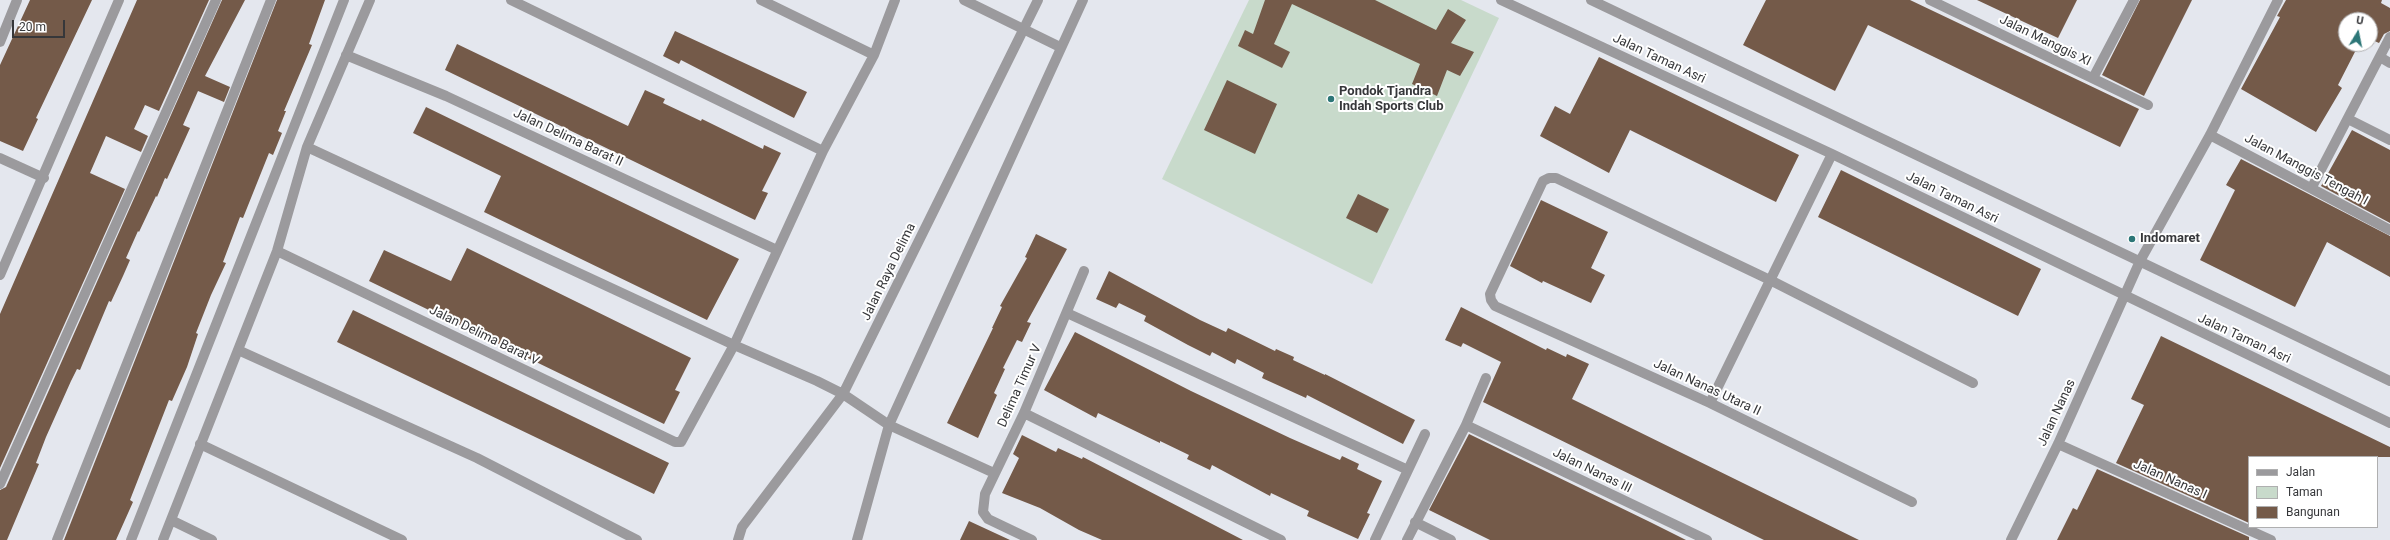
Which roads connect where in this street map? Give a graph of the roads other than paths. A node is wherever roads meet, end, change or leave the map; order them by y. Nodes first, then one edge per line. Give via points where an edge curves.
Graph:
1 (17, 0) edge
2 (119, 0) edge
3 (216, 0) edge
4 (271, 0) edge
5 (344, 0) edge
6 (370, 0) edge
7 (511, 0) edge
8 (761, 0) edge
9 (895, 0) edge
10 (964, 0) edge
11 (1038, 0) edge
12 (1083, 0) edge
13 (1501, 0) edge
14 (1591, 0) edge
15 (1930, 0) edge
16 (2134, 0) edge
17 (2278, 0) edge
18 (1023, 30) junction
19 (2390, 37) edge
20 (0, 42) edge
21 (1060, 47) junction
22 (346, 55) junction
23 (874, 55) junction
24 (2380, 57) junction
25 (2390, 63) edge
26 (2093, 78) junction
27 (2148, 105) dead end
28 (2348, 119) junction
29 (2210, 134) junction
30 (2390, 140) edge
31 (307, 147) junction
32 (823, 151) junction
33 (1832, 154) junction
34 (0, 158) edge
35 (44, 178) junction
36 (2312, 187) junction
37 (2390, 230) edge
38 (778, 250) junction
39 (277, 252) junction
40 (2140, 261) junction
41 (1084, 272) dead end
42 (0, 274) edge
43 (1770, 280) junction
44 (2125, 297) junction
45 (1067, 313) junction
46 (734, 346) junction
47 (238, 350) junction
48 (1486, 378) dead end
49 (2390, 381) edge
50 (1973, 383) dead end
51 (843, 394) junction
52 (1710, 403) junction
53 (1024, 413) junction
54 (2390, 423) edge
55 (889, 425) junction
56 (1466, 425) junction
57 (1425, 434) dead end
58 (200, 444) junction
59 (2058, 444) junction
60 (1408, 470) junction
61 (994, 473) junction
62 (0, 484) edge
63 (1912, 502) dead end
64 (171, 520) junction
65 (1415, 522) junction
66 (57, 540) edge
67 (131, 540) edge
68 (163, 540) edge
69 (212, 540) edge
70 (402, 540) edge
71 (637, 540) edge
72 (738, 540) edge
73 (857, 540) edge
74 (1032, 540) edge
75 (1281, 540) edge
76 (1375, 540) edge
77 (1407, 540) edge
78 (1451, 540) edge
79 (1707, 540) edge
80 (2011, 540) edge
81 (2271, 540) edge

1 - 20 street
2 - 35 street
3 - 62 street
4 - 66 street
5 - 67 street
6 - 22 street
7 - 32 street
8 - 23 street
9 - 23 street
10 - 18 street
11 - 18 street, Jalan Raya Delima
12 - 21 street
13 - 33 street, Jalan Taman Asri
14 - 40 street, Jalan Taman Asri via 1847,124
15 - 26 street, Jalan Manggis XI
16 - 26 street
17 - 29 street, Jalan Nanas
18 - 21 street
18 - 51 street, Jalan Raya Delima
19 - 24 street
21 - 55 street
22 - 31 street
22 - 38 street, Jalan Delima Barat II via 446,96
23 - 32 street
24 - 25 street
24 - 28 street
26 - 27 street, Jalan Manggis XI
28 - 30 street
28 - 36 street
29 - 36 street, Jalan Manggis Tengah I
29 - 40 street, Jalan Nanas
31 - 39 street
31 - 46 street
32 - 38 street
33 - 43 street
33 - 44 street, Jalan Taman Asri
34 - 35 street
35 - 42 street
36 - 37 street, Jalan Manggis Tengah I
38 - 46 street
39 - 46 street, Jalan Delima Barat V via 675,442 681,442
39 - 47 street
40 - 44 street, Jalan Nanas
40 - 49 street, Jalan Taman Asri
41 - 45 street, Delima Timur V
43 - 50 street
43 - 52 street
43 - 52 street, Jalan Nanas Utara II via 1556,178 1549,178 1543,182 1490,294 1495,306
44 - 54 street, Jalan Taman Asri
44 - 59 street, Jalan Nanas
45 - 53 street, Delima Timur V
45 - 60 street
46 - 51 street
47 - 58 street
47 - 71 street via 477,458
48 - 56 street
51 - 55 street
51 - 72 street, Jalan Raya Delima via 742,528
52 - 63 street, Jalan Nanas Utara II
53 - 61 street, Delima Timur V
53 - 75 street
55 - 61 street
55 - 73 street
56 - 65 street
56 - 79 street, Jalan Nanas III
57 - 60 street
58 - 64 street
58 - 70 street
59 - 80 street, Jalan Nanas
59 - 81 street, Jalan Nanas I
60 - 76 street
61 - 74 street, Delima Timur V via 985,494 983,512 988,519
64 - 68 street
64 - 69 street
65 - 77 street
65 - 78 street

